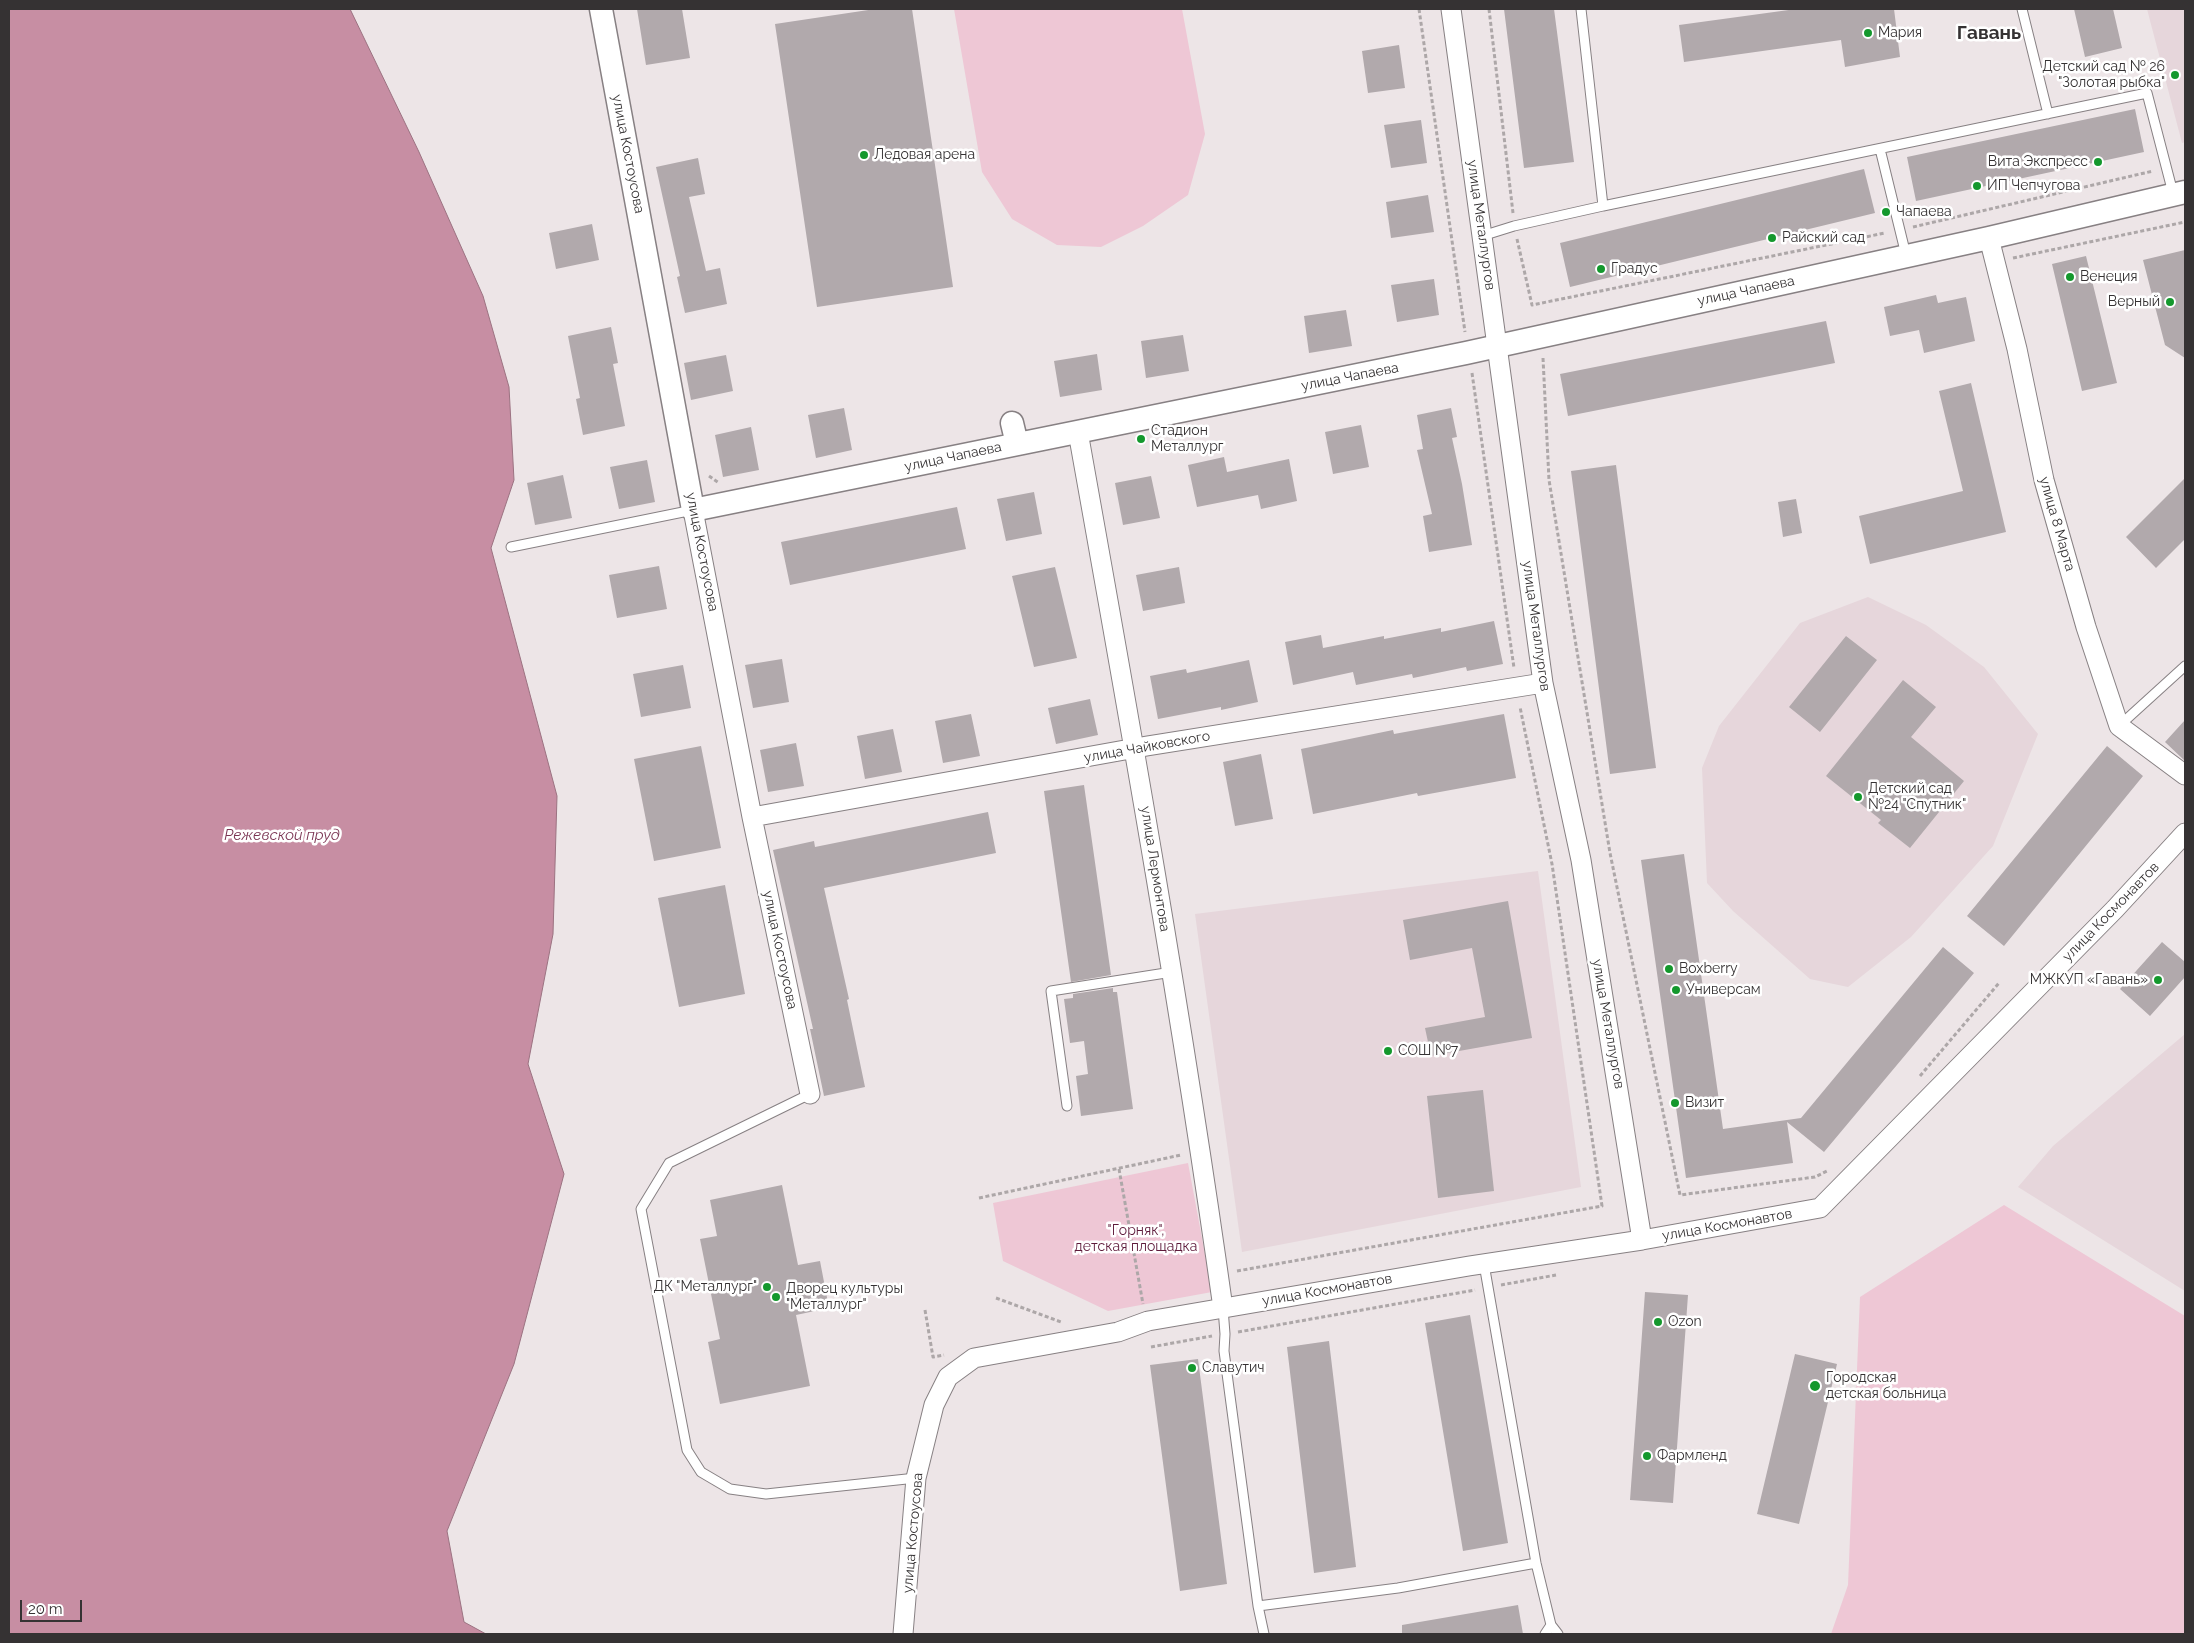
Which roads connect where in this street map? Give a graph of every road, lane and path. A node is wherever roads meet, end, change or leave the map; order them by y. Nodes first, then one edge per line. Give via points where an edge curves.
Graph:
1 (600, 9) edge
2 (1419, 9) edge
3 (1451, 9) edge
4 (1489, 9) edge
5 (1581, 9) edge
6 (2022, 9) edge
7 (2048, 114) junction
8 (1880, 149) junction
9 (2167, 168) junction
10 (2180, 194) edge
11 (1603, 206) junction
12 (1514, 226) junction
13 (1900, 230) junction
14 (1482, 236) junction
15 (1989, 238) junction
16 (1907, 256) junction
17 (1466, 338) dead end
18 (1498, 345) junction
19 (1543, 356) dead end
20 (1472, 372) dead end
21 (1078, 432) junction
22 (694, 510) junction
23 (511, 547) dead end
24 (2185, 666) edge
25 (1543, 683) junction
26 (1516, 688) junction
27 (2119, 726) junction
28 (1135, 748) junction
29 (2185, 775) edge
30 (752, 817) junction
31 (2185, 833) edge
32 (1172, 972) junction
33 (1998, 983) dead end
34 (1917, 1079) dead end
35 (810, 1094) joint
36 (1066, 1106) dead end
37 (1184, 1155) dead end
38 (1119, 1169) junction
39 (1831, 1169) dead end
40 (980, 1198) dead end
41 (1642, 1240) junction
42 (1484, 1264) junction
43 (1232, 1272) dead end
44 (1558, 1275) dead end
45 (1486, 1288) junction
46 (996, 1298) dead end
47 (1143, 1304) dead end
48 (1223, 1308) junction
49 (1068, 1324) dead end
50 (1118, 1332) joint
51 (1225, 1334) junction
52 (1151, 1347) dead end
53 (916, 1478) junction
54 (1536, 1563) junction
55 (1258, 1606) junction
56 (1551, 1625) junction
57 (904, 1634) edge
58 (1264, 1634) edge
59 (1545, 1634) edge
60 (1558, 1634) edge

1 - 22 street, улица Костоусова
2 - 17 path
3 - 14 street, улица Металлургов
4 - 12 path
5 - 11 lane
6 - 7 lane
7 - 8 lane
7 - 9 lane via 2147,93
8 - 11 lane
8 - 13 lane
9 - 10 lane
9 - 13 path
10 - 15 street, улица Чапаева
11 - 12 lane
12 - 13 path via 1532,305
12 - 14 lane
13 - 16 lane
14 - 18 street, улица Металлургов
15 - 16 street, улица Чапаева
15 - 27 street, улица 8 Марта via 2044,480 2086,627
16 - 18 street, улица Чапаева
18 - 21 street, улица Чапаева
18 - 25 street, улица Металлургов
19 - 39 path via 1548,480 1610,853 1680,1195 1815,1177
20 - 26 path
21 - 22 street, улица Чапаева via 1014,434
21 - 28 street, улица Лермонтова
22 - 23 lane, улица Чапаева
22 - 30 street, улица Костоусова
24 - 27 lane
25 - 26 street, улица Чайковского
25 - 41 street, улица Металлургов via 1581,860
26 - 28 street, улица Чайковского
26 - 43 path via 1552,864 1602,1206
27 - 29 street
28 - 30 street, улица Чайковского
28 - 32 street, улица Лермонтова
30 - 35 street, улица Костоусова
31 - 41 street, улица Космонавтов via 2115,909 1820,1208
32 - 36 lane via 1052,992
32 - 48 street, улица Лермонтова
33 - 34 path
35 - 53 lane via 668,1163 641,1209 687,1450 701,1472 730,1489 766,1494
37 - 38 path
38 - 40 path
38 - 47 path
41 - 42 street, улица Космонавтов
42 - 45 lane
42 - 48 street, улица Космонавтов
44 - 45 path
45 - 51 path
45 - 54 lane
46 - 49 path
48 - 50 street, улица Космонавтов via 1148,1321
48 - 51 lane
50 - 53 street, улица Костоусова via 974,1358 948,1377 934,1405
51 - 52 path
51 - 55 lane via 1224,1351
53 - 57 street, улица Костоусова
54 - 55 lane via 1398,1588
54 - 56 lane
55 - 58 lane
56 - 59 lane
56 - 60 lane

